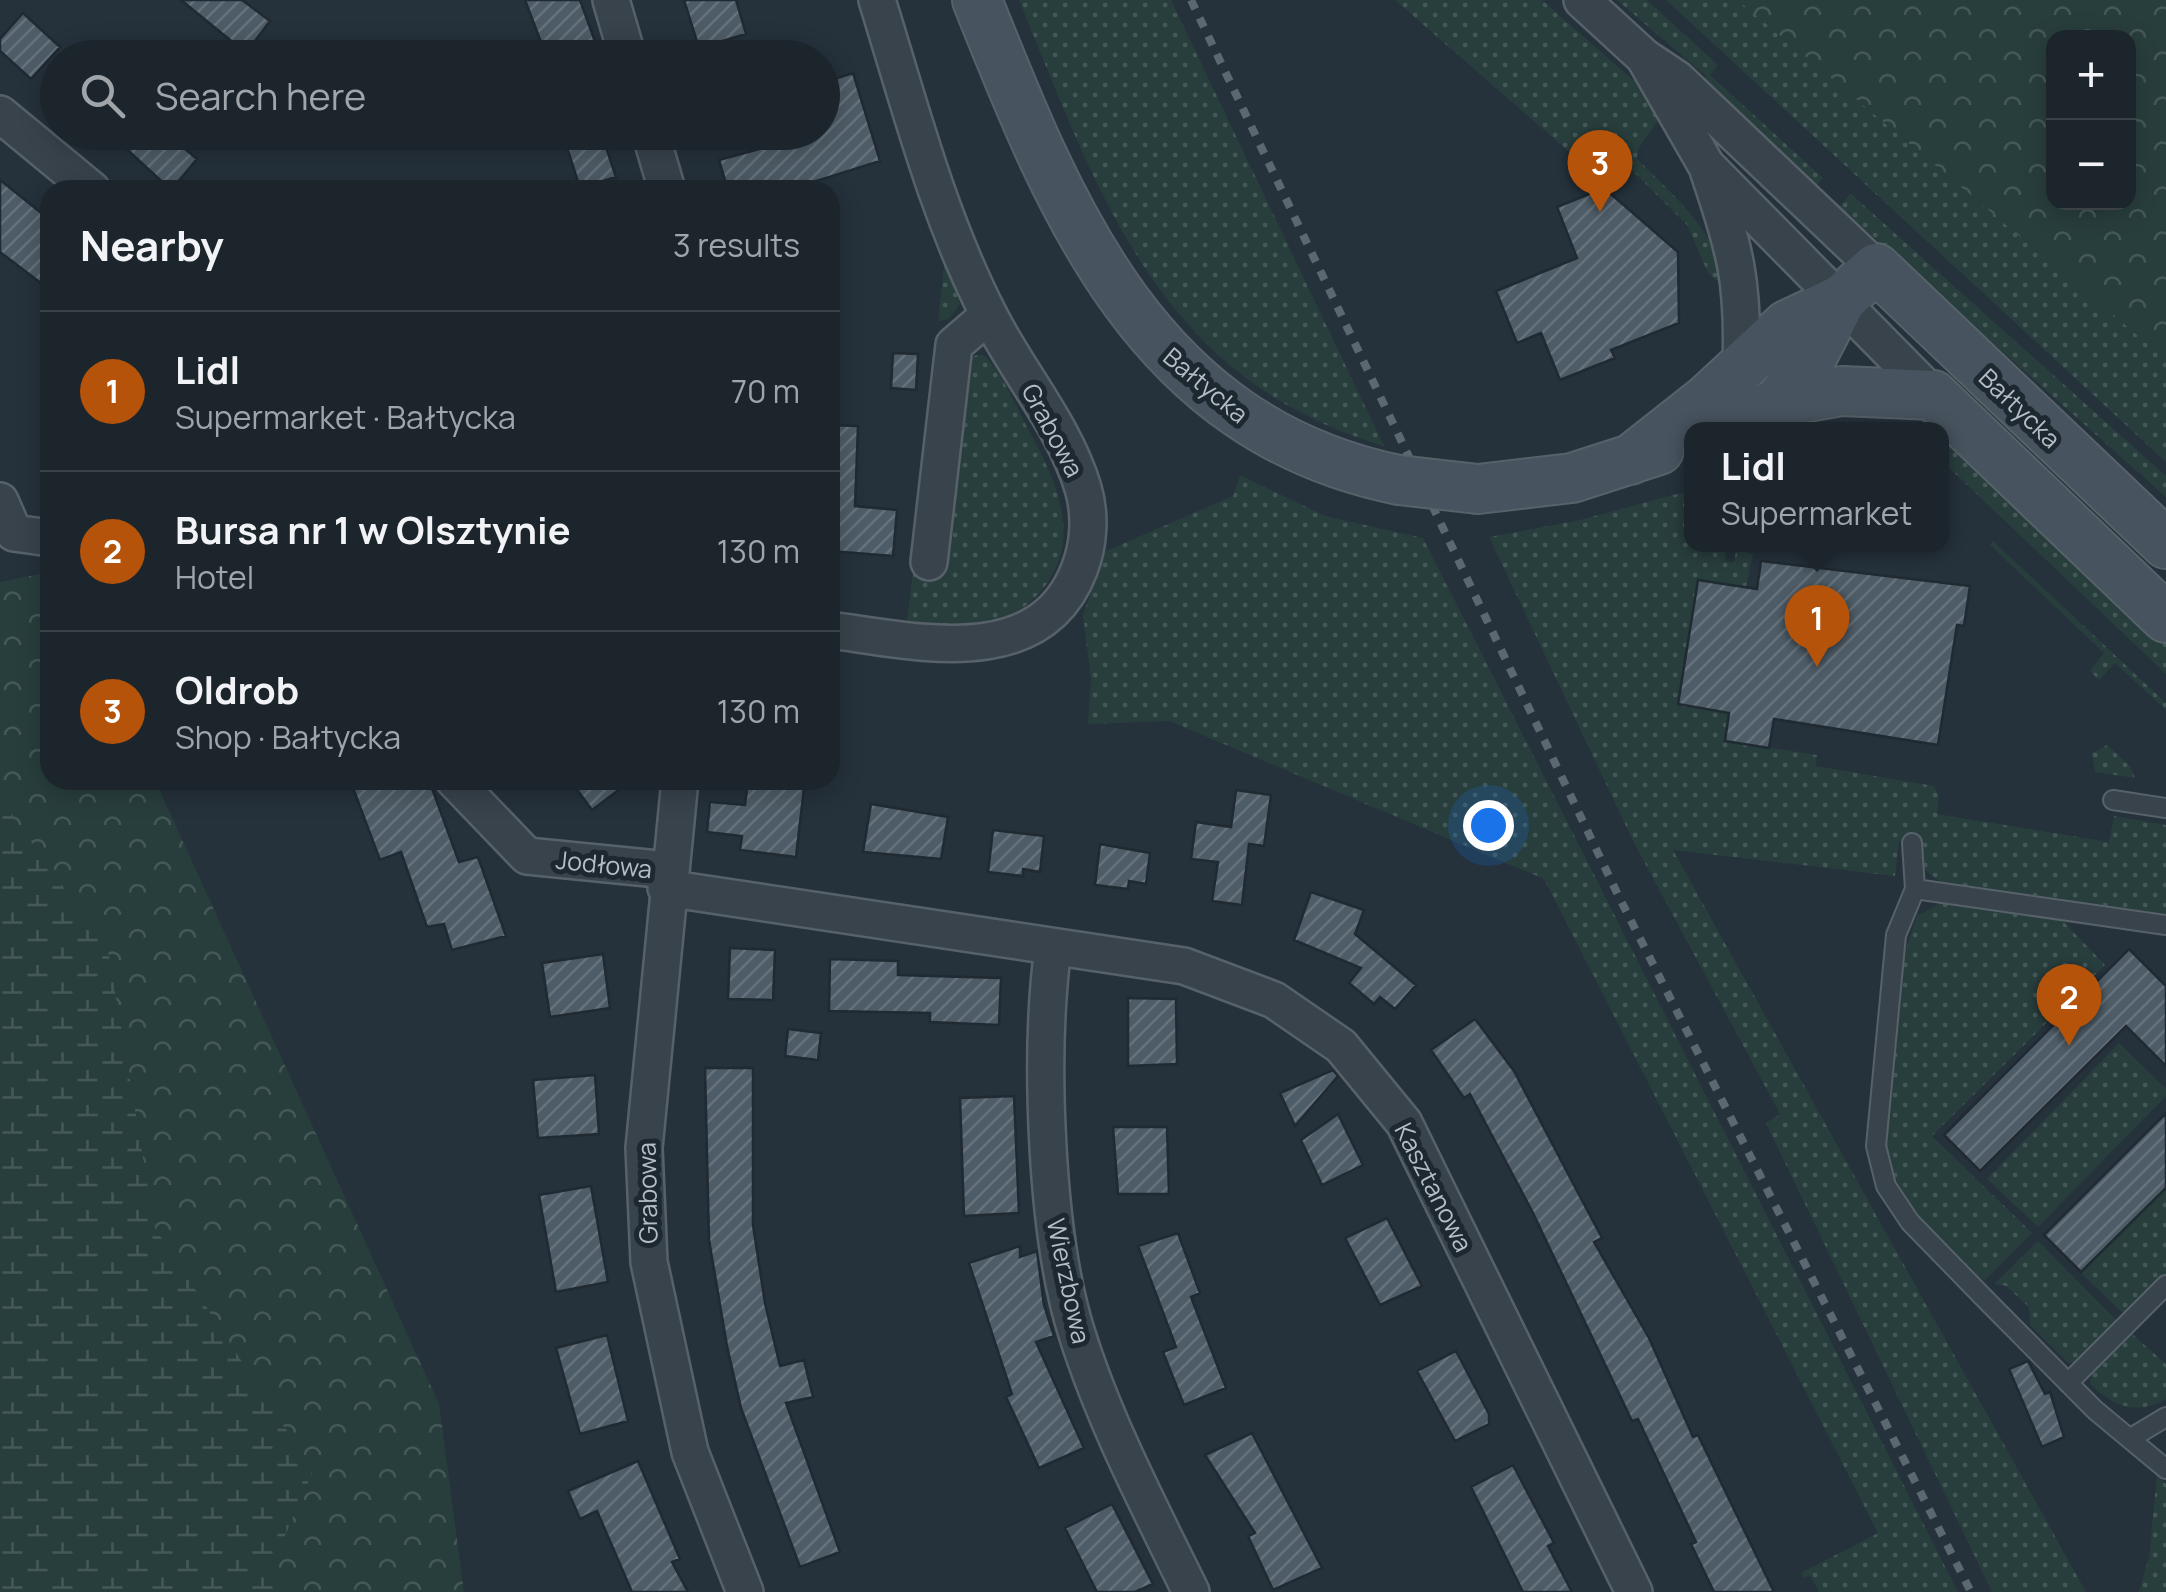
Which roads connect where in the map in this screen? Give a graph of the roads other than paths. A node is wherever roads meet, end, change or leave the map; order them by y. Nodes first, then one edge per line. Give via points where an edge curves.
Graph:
1 (611, 0) edge
2 (877, 0) edge
3 (978, 0) edge
4 (1582, 0) edge
5 (623, 40) edge
6 (1644, 57) junction
7 (0, 114) edge
8 (40, 147) edge
9 (44, 150) edge
10 (655, 150) edge
11 (1706, 164) junction
12 (80, 180) edge
13 (664, 180) edge
14 (1859, 284) junction
15 (989, 315) junction
16 (1741, 365) junction
17 (1933, 395) junction
18 (1780, 402) junction
19 (1737, 422) edge
20 (1684, 443) edge
21 (1630, 460) junction
22 (0, 501) edge
23 (7, 536) edge
24 (40, 538) edge
25 (2166, 544) edge
26 (929, 562) dead end
27 (2166, 618) edge
28 (840, 631) edge
29 (464, 790) edge
30 (679, 790) edge
31 (2113, 800) dead end
32 (2166, 808) edge
33 (1912, 843) dead end
34 (667, 879) junction
35 (1915, 889) junction
36 (2166, 925) edge
37 (1053, 948) junction
38 (2166, 1285) edge
39 (2068, 1383) junction
40 (2166, 1417) edge
41 (2131, 1438) junction
42 (2166, 1470) edge
43 (745, 1592) edge
44 (1190, 1592) edge
45 (1634, 1592) edge

1 - 5 street
2 - 15 street, Grabowa via 944,213
3 - 21 main road, Bałtycka, bridge via 1057,187 1102,269 1155,342 1210,395 1265,432 1342,466 1399,480 1478,488 1553,482
4 - 6 street, Bałtycka
6 - 11 street, Bałtycka
6 - 14 street, Bałtycka via 1677,80
7 - 8 street
9 - 12 street
10 - 13 street
11 - 14 street, Bałtycka
11 - 16 street, Bałtycka via 1737,256 1744,302
14 - 16 main road, Bałtycka via 1788,325
14 - 17 street, Bałtycka
14 - 18 main road
14 - 25 main road, Bałtycka
15 - 26 street via 954,345
15 - 28 street, Grabowa via 1066,447 1084,491 1089,530 1073,586 1017,636 952,645
16 - 21 main road, Bałtycka
17 - 18 main road via 1842,392
17 - 27 main road, Bałtycka
18 - 19 main road
20 - 21 main road, Bałtycka
22 - 23 street
23 - 24 street
29 - 34 street, Jodłowa via 527,856
30 - 34 street, Grabowa
31 - 32 lane
33 - 35 lane
34 - 37 street, Kasztanowa
34 - 43 street, Grabowa via 644,1148 649,1262 690,1452
35 - 36 lane
35 - 39 lane via 1896,935 1876,1146 1886,1186 1910,1222
37 - 44 street, Wierzbowa via 1048,1087 1055,1235 1076,1333
37 - 45 street, Kasztanowa via 1184,966 1274,1000 1340,1046 1404,1123
38 - 39 lane
39 - 41 lane
40 - 41 lane
41 - 42 lane

